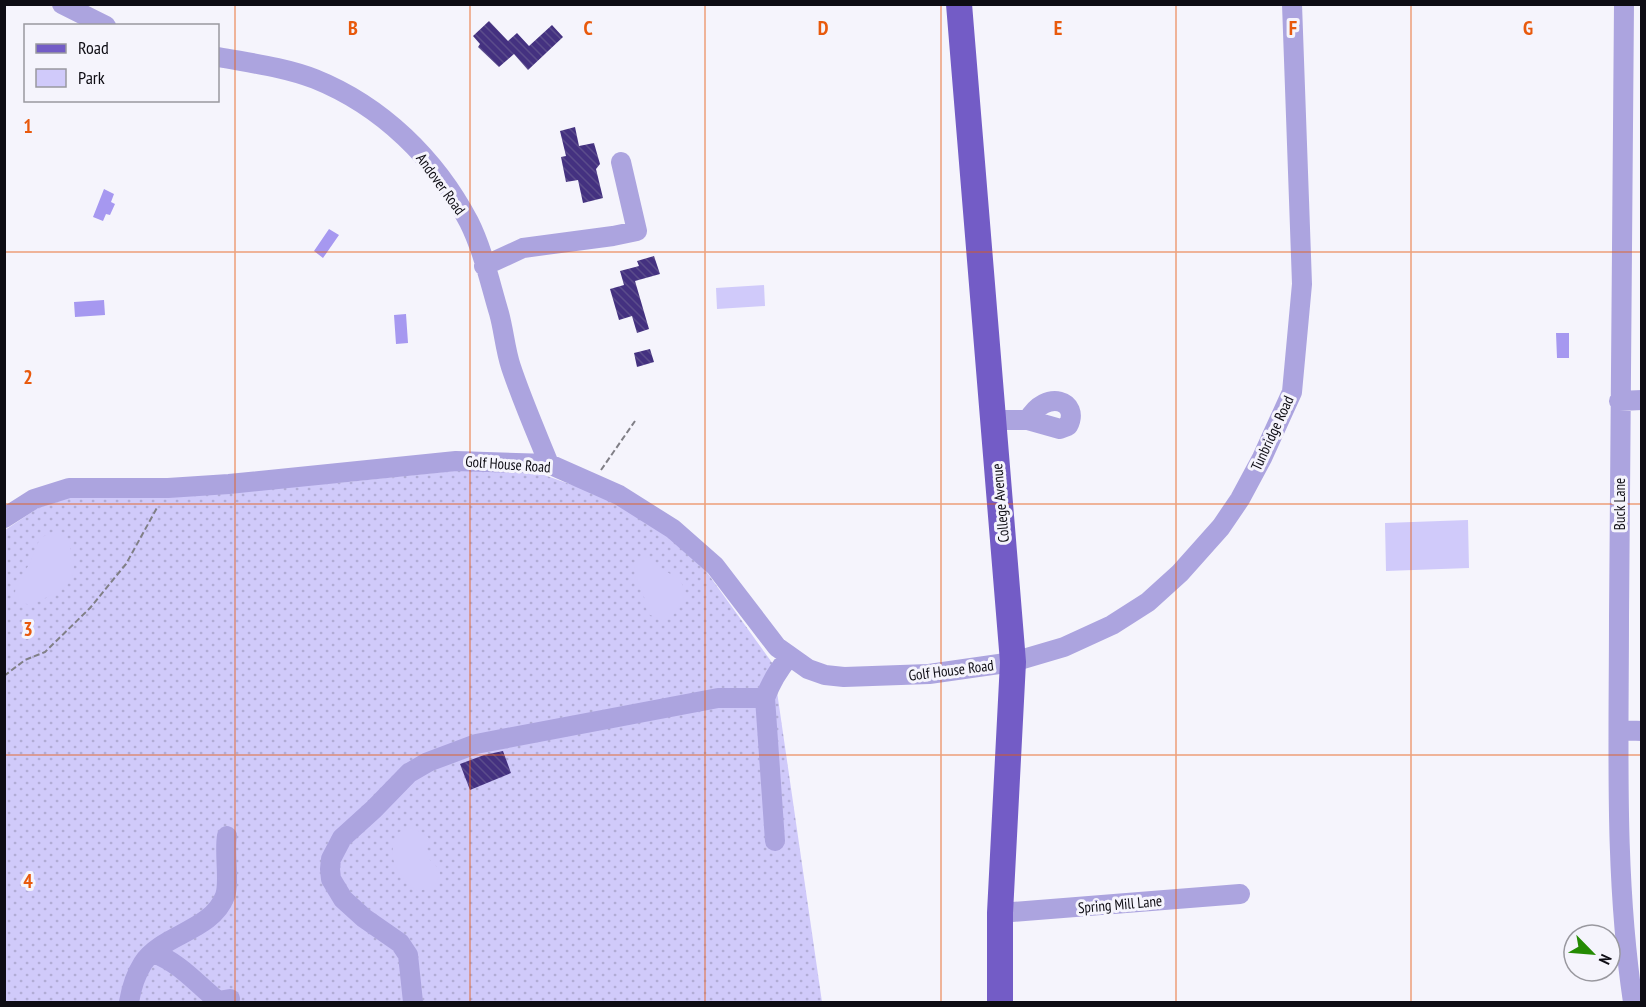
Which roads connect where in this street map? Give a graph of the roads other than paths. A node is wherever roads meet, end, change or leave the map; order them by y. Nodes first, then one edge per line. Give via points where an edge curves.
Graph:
1 (62, 4) edge
2 (959, 4) edge
3 (1292, 4) edge
4 (1624, 4) edge
5 (102, 24) edge
6 (219, 57) edge
7 (621, 162) dead end
8 (484, 266) junction
9 (1641, 400) edge
10 (1619, 401) junction
11 (993, 420) junction
12 (1028, 420) dead end
13 (549, 464) junction
14 (4, 518) edge
15 (789, 657) junction
16 (1013, 662) junction
17 (765, 698) junction
18 (1619, 730) junction
19 (1641, 731) edge
20 (227, 836) dead end
21 (775, 842) dead end
22 (1240, 894) dead end
23 (1000, 913) junction
24 (153, 953) junction
25 (1634, 958) edge
26 (230, 999) dead end
27 (129, 1002) edge
28 (413, 1002) edge
29 (1000, 1002) edge
30 (1633, 1002) edge

1 - 5 street
2 - 11 main road, College Avenue
3 - 16 street, Tunbridge Road via 1302,284 1292,392 1282,416 1240,499 1221,527 1158,595 1112,625 1064,647
4 - 10 street, Buck Lane
6 - 8 street, Andover Road via 314,79 385,118 413,145 454,197 470,224
7 - 8 street via 637,231 523,248
8 - 13 street, Andover Road via 510,366
9 - 10 street
10 - 18 street, Buck Lane
11 - 12 street
11 - 16 main road, College Avenue
13 - 14 street, Golf House Road via 456,461 230,484 69,488 34,499
13 - 15 street, Golf House Road via 646,511 693,544
15 - 16 street, Golf House Road via 825,675 855,678 929,674
15 - 17 street
16 - 23 main road, College Avenue
17 - 21 street
17 - 28 street via 718,698 476,744 409,773 342,838 330,869 331,879 343,899 391,935 408,955
18 - 19 street
18 - 25 street, Buck Lane via 1619,859
20 - 24 street via 226,894 220,905 206,919
22 - 23 street, Spring Mill Lane
23 - 29 main road, College Avenue
24 - 26 street via 173,962 218,1001
24 - 27 street via 143,962
25 - 30 street, Buck Lane

